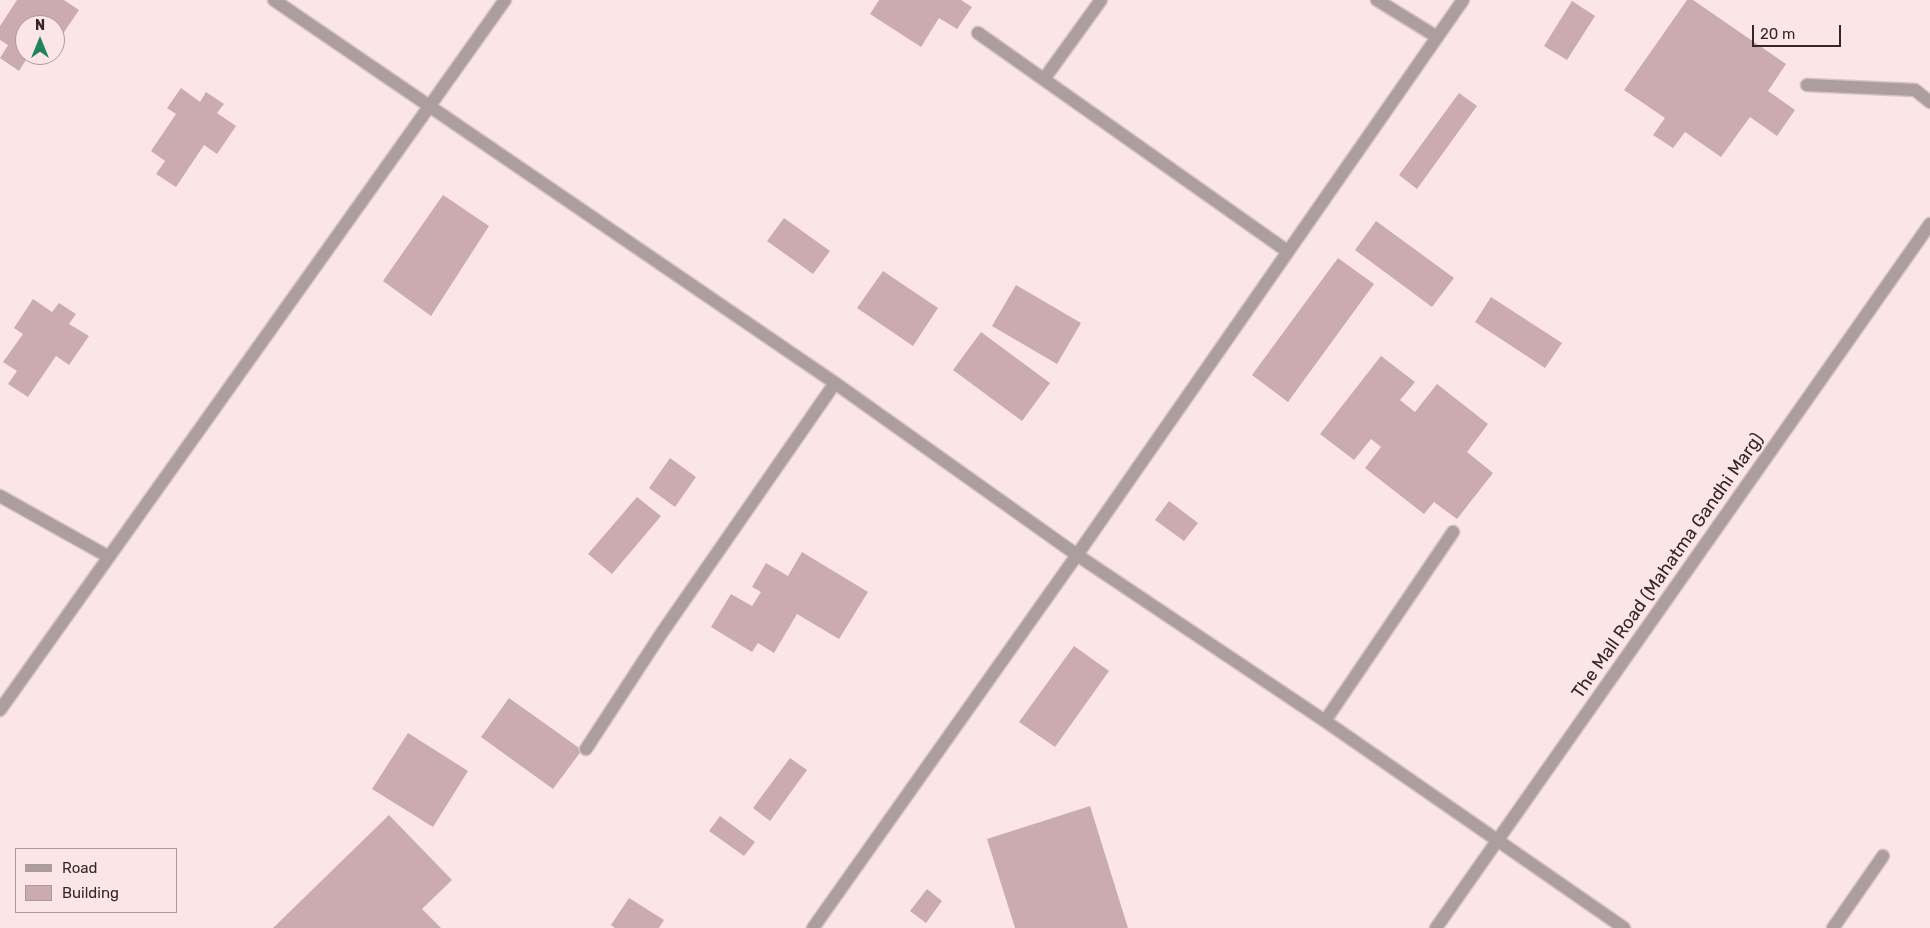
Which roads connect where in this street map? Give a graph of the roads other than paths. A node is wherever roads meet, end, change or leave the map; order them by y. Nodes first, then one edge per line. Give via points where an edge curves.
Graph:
1 (274, 0) edge
2 (505, 0) edge
3 (1101, 0) edge
4 (1378, 0) edge
5 (1463, 0) edge
6 (978, 33) dead end
7 (1437, 37) junction
8 (1044, 80) junction
9 (1807, 85) dead end
10 (1930, 102) edge
11 (428, 106) junction
12 (1930, 224) edge
13 (1287, 252) junction
14 (835, 383) junction
15 (0, 496) edge
16 (1453, 532) dead end
17 (1077, 555) junction
18 (109, 557) junction
19 (0, 710) edge
20 (1325, 721) junction
21 (586, 749) dead end
22 (1496, 841) junction
23 (1883, 856) dead end
24 (812, 928) edge
25 (1436, 928) edge
26 (1624, 928) edge
27 (1833, 928) edge

1 - 11 street
2 - 11 street
3 - 8 street
4 - 7 street
5 - 7 street
6 - 8 street
7 - 13 street
8 - 13 street
9 - 10 street via 1915,90
11 - 14 street
11 - 18 street
12 - 22 street, The Mall Road (Mahatma Gandhi Marg)
13 - 17 street
14 - 17 street
14 - 21 street via 661,634
15 - 18 street
16 - 20 street
17 - 20 street
17 - 24 street
18 - 19 street
20 - 22 street
22 - 25 street, The Mall Road (Mahatma Gandhi Marg)
22 - 26 street
23 - 27 street

